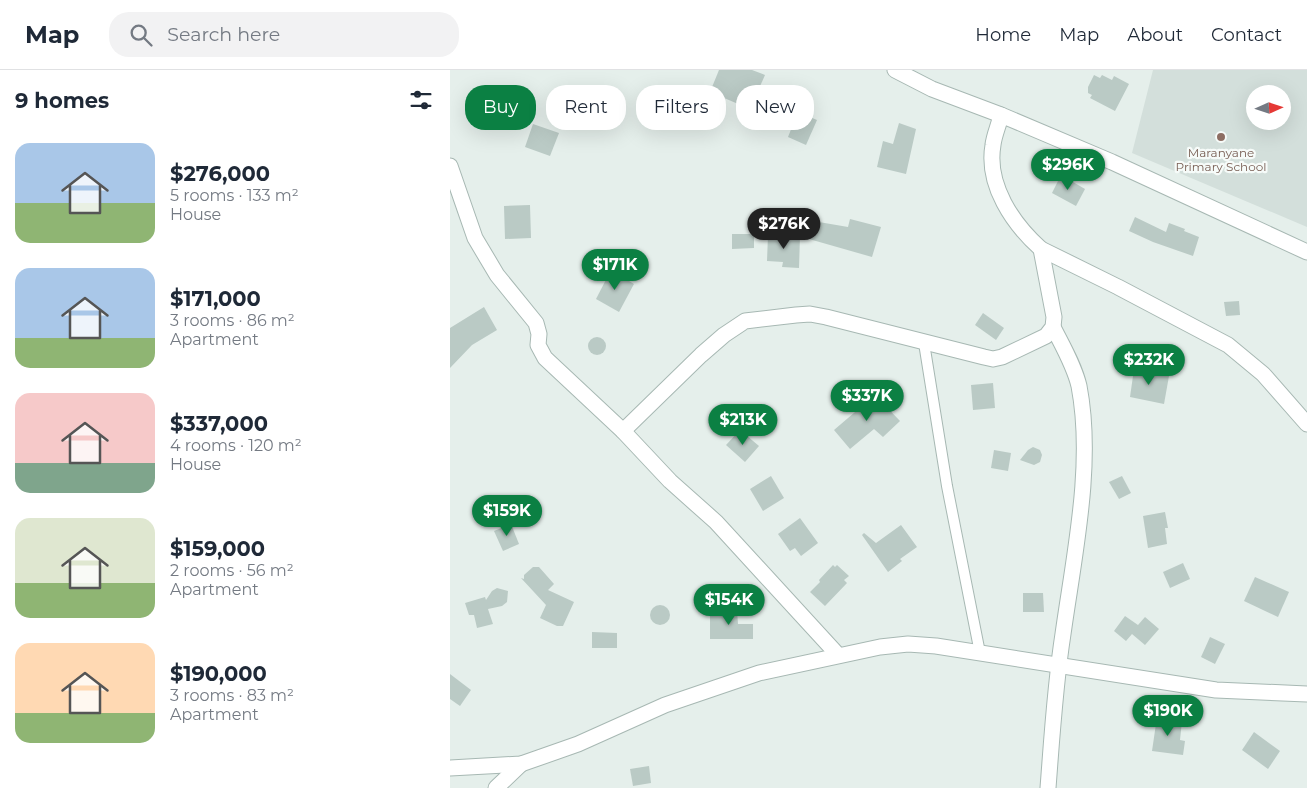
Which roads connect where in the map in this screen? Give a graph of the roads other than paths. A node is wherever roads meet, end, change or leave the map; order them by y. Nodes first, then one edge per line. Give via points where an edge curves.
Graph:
1 (895, 70) edge
2 (1002, 115) junction
3 (450, 166) edge
4 (1041, 248) junction
5 (1307, 252) edge
6 (1053, 327) junction
7 (924, 343) junction
8 (1307, 424) edge
9 (623, 431) junction
10 (980, 653) junction
11 (838, 655) junction
12 (1058, 665) junction
13 (1307, 694) edge
14 (521, 764) junction
15 (450, 768) edge
16 (496, 788) edge
17 (1048, 788) edge

1 - 2 street
2 - 4 street via 992,145 995,178 1000,194 1021,230
2 - 5 street
3 - 9 street via 475,238 497,275 536,323 538,345 544,358
4 - 6 street
4 - 8 street via 1228,345 1263,374
6 - 7 street via 1046,336 1002,358 993,359
6 - 12 street via 1078,384 1084,465
7 - 9 street via 810,314 746,321 700,355
7 - 10 lane via 947,486
9 - 11 street via 670,481 716,522
10 - 11 street via 908,644
10 - 12 street
11 - 14 street via 759,673 665,705 578,744
12 - 13 street via 1216,690
12 - 17 street
14 - 15 street
14 - 16 street

